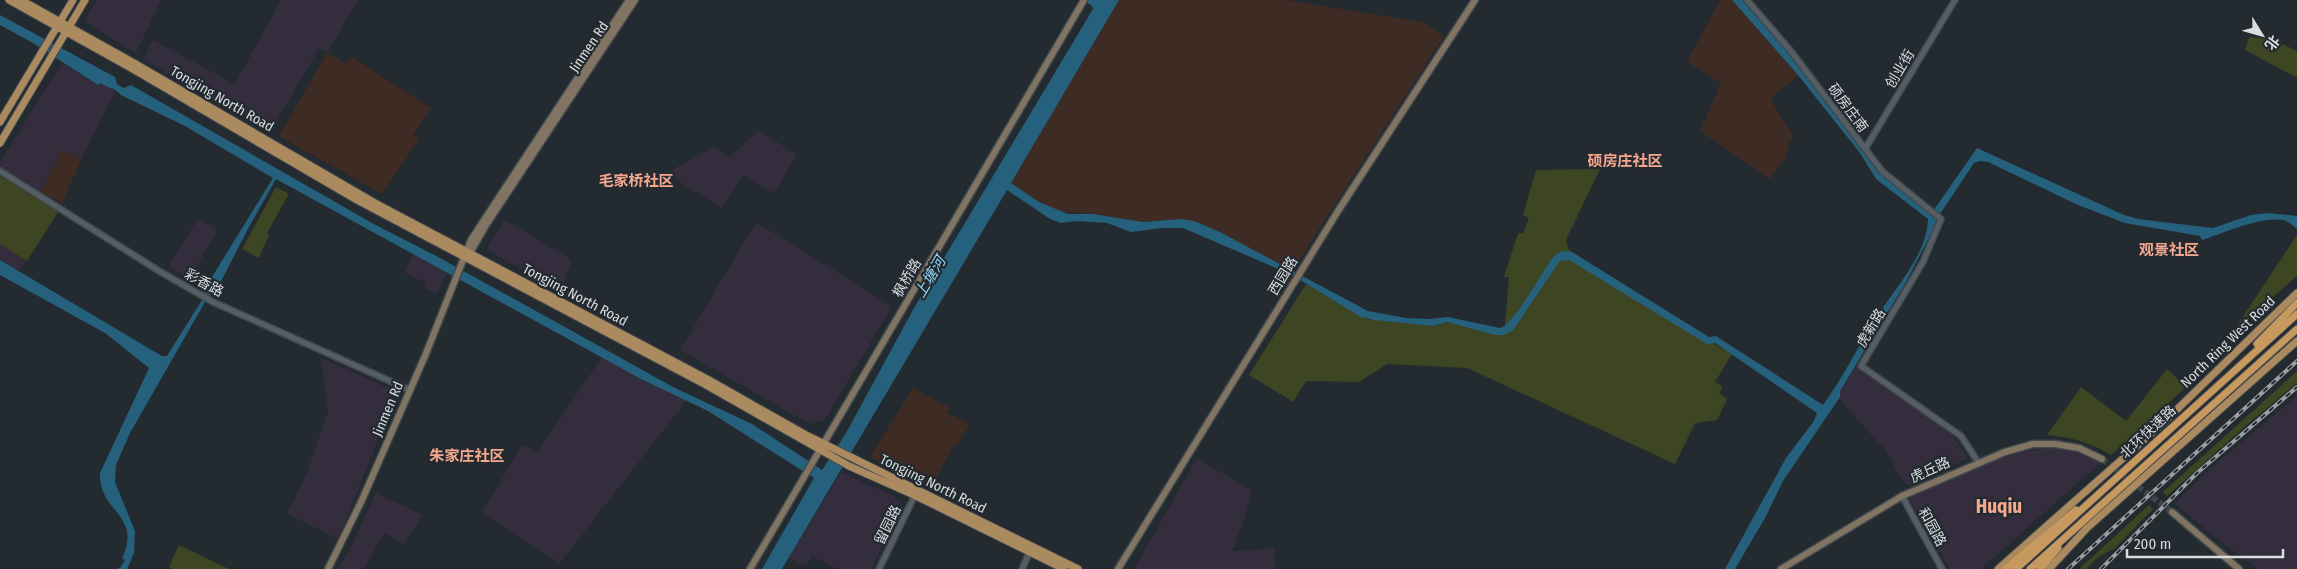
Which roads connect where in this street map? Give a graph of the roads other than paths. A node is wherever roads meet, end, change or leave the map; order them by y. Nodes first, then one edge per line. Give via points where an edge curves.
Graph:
1 (9, 0) edge
2 (21, 0) edge
3 (73, 0) edge
4 (85, 0) edge
5 (629, 0) edge
6 (635, 0) edge
7 (1084, 0) edge
8 (1475, 0) edge
9 (1747, 0) edge
10 (1954, 0) edge
11 (59, 24) junction
12 (68, 29) junction
13 (0, 122) edge
14 (0, 143) edge
15 (1865, 149) junction
16 (0, 171) edge
17 (1940, 218) joint
18 (467, 253) junction
19 (2297, 293) edge
20 (2297, 303) edge
21 (2297, 314) edge
22 (2297, 329) edge
23 (2297, 341) edge
24 (2239, 365) junction
25 (410, 390) junction
26 (822, 446) junction
27 (2102, 459) tunnel mouth
28 (1978, 462) junction
29 (2104, 490) junction
30 (916, 493) junction
31 (1902, 496) junction
32 (2172, 512) tunnel mouth
33 (2075, 528) junction
34 (1031, 548) junction
35 (328, 569) edge
36 (750, 569) edge
37 (879, 569) edge
38 (1022, 569) edge
39 (1064, 569) edge
40 (1078, 569) edge
41 (1118, 569) edge
42 (1781, 569) edge
43 (1942, 569) edge
44 (1998, 569) edge
45 (2006, 569) edge
46 (2016, 569) edge
47 (2030, 569) edge
48 (2040, 569) edge
49 (2048, 569) edge
50 (2239, 569) edge

1 - 11 main road
2 - 11 main road
3 - 11 main road
4 - 12 main road
5 - 18 main road, Jinmen Rd via 482,222
6 - 18 main road, Jinmen Rd
7 - 26 main road, 枫桥路
8 - 41 main road, 西园路 via 1338,211
9 - 15 street, 硕房庄南 via 1790,50
10 - 15 street, 创业街
11 - 12 main road, Tongjing North Road
11 - 13 main road
12 - 14 main road
12 - 18 main road, Tongjing North Road via 357,200
15 - 17 street, 硕房庄南 via 1882,171
16 - 25 street, 彩香路 via 213,302
17 - 28 street, 虎新路 via 1923,262 1861,366 1960,436
18 - 25 main road, Jinmen Rd
18 - 26 main road, Tongjing North Road
19 - 44 main road, North Ring West Road via 2164,422
20 - 24 highway
21 - 24 highway, 北环快速路
22 - 33 highway, 北环快速路
23 - 49 main road via 2087,528
24 - 29 highway, 北环快速路
25 - 35 main road, Jinmen Rd
26 - 30 main road, Tongjing North Road via 835,449
26 - 30 main road, Tongjing North Road via 830,456 849,466
26 - 36 main road, 枫桥路
27 - 28 main road, 虎丘路 via 2074,447 2047,443 2016,448
28 - 31 main road, 虎丘路
29 - 45 highway via 2065,518
29 - 46 highway, 北环快速路
30 - 34 main road, Tongjing North Road
30 - 37 street, 留园路
31 - 42 main road, 虎丘路
31 - 43 street, 和园路
32 - 50 main road
33 - 47 highway, 北环快速路
33 - 48 highway
34 - 38 street
34 - 39 main road, Tongjing North Road
34 - 40 main road, Tongjing North Road

